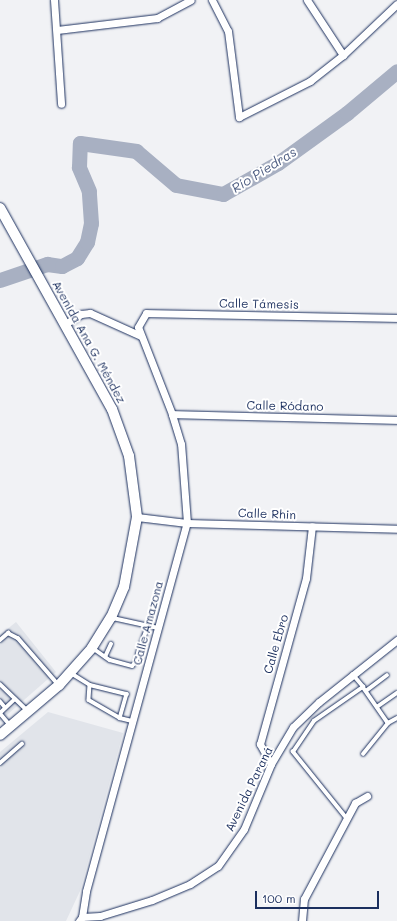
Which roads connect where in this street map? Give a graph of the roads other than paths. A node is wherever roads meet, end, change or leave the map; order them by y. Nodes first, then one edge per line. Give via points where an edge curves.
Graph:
1 (54, 0) edge
2 (191, 0) edge
3 (212, 0) edge
4 (307, 0) edge
5 (397, 4) edge
6 (57, 30) junction
7 (344, 55) junction
8 (61, 104) dead end
9 (0, 208) edge
10 (397, 318) edge
11 (65, 324) junction
12 (142, 336) junction
13 (172, 414) junction
14 (397, 420) edge
15 (137, 517) junction
16 (187, 523) junction
17 (312, 526) junction
18 (397, 529) edge
19 (111, 617) junction
20 (148, 626) junction
21 (158, 628) junction
22 (0, 640) edge
23 (397, 640) edge
24 (111, 644) dead end
25 (92, 648) junction
26 (105, 657) junction
27 (70, 673) junction
28 (353, 675) junction
29 (387, 675) dead end
30 (0, 684) edge
31 (59, 685) junction
32 (90, 685) junction
33 (363, 687) junction
34 (366, 691) junction
35 (397, 693) edge
36 (14, 700) junction
37 (0, 701) edge
38 (5, 707) junction
39 (377, 707) junction
40 (28, 711) junction
41 (0, 713) edge
42 (120, 718) junction
43 (397, 718) edge
44 (132, 721) junction
45 (388, 723) junction
46 (11, 726) junction
47 (0, 735) edge
48 (22, 744) dead end
49 (363, 754) dead end
50 (0, 763) edge
51 (271, 764) junction
52 (367, 796) dead end
53 (347, 819) junction
54 (81, 919) edge
55 (302, 921) edge

1 - 6 street
2 - 6 street via 157,18
3 - 7 street via 228,31 239,117 310,81
4 - 7 street
5 - 7 street
6 - 8 street
9 - 11 main road, Avenida Ana G. Méndez
10 - 12 street, Calle Támesis via 146,313 138,326
11 - 12 street via 81,314 90,313
11 - 15 main road, Avenida Ana G. Méndez via 112,409 129,456
12 - 13 street, Calle Amazona
13 - 14 street, Calle Ródano
13 - 16 street, Calle Amazona via 181,444
15 - 16 street, Calle Rhin
15 - 19 main road, Avenida Ana G. Méndez via 124,587
16 - 17 street, Calle Rhin
16 - 21 street, Calle Amazona
17 - 18 street, Calle Rhin
17 - 51 street, Calle Ebro via 306,578 260,744
19 - 20 lane
19 - 25 main road, Avenida Ana G. Méndez
20 - 21 lane
20 - 26 lane via 136,662 132,666
21 - 44 street, Calle Amazona
22 - 31 lane via 8,633 18,638
23 - 28 street, Avenida Paraná
24 - 26 lane
25 - 26 lane
25 - 27 main road, Avenida Ana G. Méndez
27 - 31 main road, Avenida Ana G. Méndez
27 - 32 lane
28 - 33 lane
28 - 51 street, Avenida Paraná via 318,702 293,727
29 - 34 lane
30 - 36 lane
31 - 40 main road, Avenida Ana G. Méndez
32 - 42 lane via 89,700
32 - 42 lane via 127,694
33 - 34 lane
33 - 53 lane via 314,722 293,752
34 - 39 lane
35 - 39 lane
36 - 38 lane
36 - 40 lane
37 - 38 lane
38 - 41 lane
39 - 45 lane
40 - 46 main road, Avenida Ana G. Méndez
41 - 46 lane
42 - 44 lane
43 - 45 lane
44 - 54 street, Calle Amazona via 86,891
45 - 49 lane
46 - 47 main road, Avenida Ana G. Méndez
48 - 50 lane
51 - 54 street, Avenida Paraná via 244,829 218,866 190,884 152,900 100,916
52 - 53 street via 355,804
53 - 55 street via 304,899

